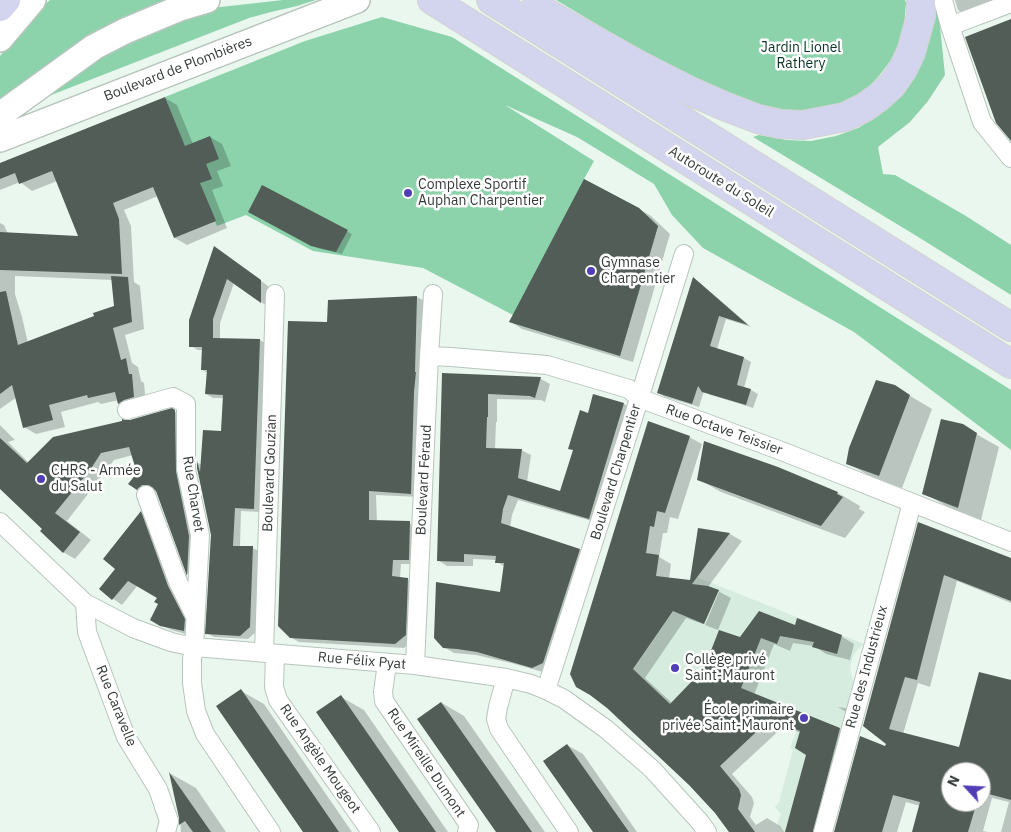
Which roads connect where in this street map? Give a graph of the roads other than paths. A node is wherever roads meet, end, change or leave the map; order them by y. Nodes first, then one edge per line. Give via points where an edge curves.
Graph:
1 (6, 0) edge
2 (33, 0) edge
3 (207, 0) edge
4 (357, 0) edge
5 (432, 0) edge
6 (491, 0) edge
7 (920, 0) edge
8 (943, 0) edge
9 (1011, 3) edge
10 (0, 6) edge
11 (528, 9) edge
12 (950, 26) junction
13 (0, 39) edge
14 (0, 115) edge
15 (0, 139) edge
16 (1011, 158) edge
17 (684, 254) dead end
18 (275, 294) dead end
19 (433, 294) dead end
20 (1011, 327) edge
21 (429, 356) junction
22 (1011, 364) edge
23 (639, 398) junction
24 (126, 410) dead end
25 (146, 495) dead end
26 (912, 502) junction
27 (0, 522) edge
28 (1011, 542) edge
29 (85, 603) junction
30 (196, 616) junction
31 (194, 647) junction
32 (270, 653) junction
33 (387, 663) junction
34 (415, 665) junction
35 (506, 678) junction
36 (546, 690) junction
37 (166, 832) edge
38 (271, 832) edge
39 (371, 832) edge
40 (467, 832) edge
41 (569, 832) edge
42 (707, 832) edge
43 (823, 832) edge

1 - 10 highway
2 - 13 street
3 - 14 street via 180,8 94,47
4 - 15 street, Boulevard de Plombières
5 - 22 highway, Autoroute du Soleil
6 - 11 highway
7 - 11 highway via 921,16 911,52 892,85 865,107 845,117 804,125 758,119 724,106
8 - 12 street
9 - 12 street
11 - 20 highway
12 - 16 street via 982,122
17 - 23 street, Boulevard Charpentier
18 - 32 street, Boulevard Gouzian
19 - 21 street, Boulevard Féraud
21 - 23 street, Rue Octave Teissier via 547,365 629,389
21 - 34 street, Boulevard Féraud
23 - 26 street, Rue Octave Teissier
23 - 36 street, Boulevard Charpentier
24 - 30 street, Rue Charvet via 173,397 186,404 186,469 200,535
25 - 30 street via 178,582
26 - 28 street, Rue Octave Teissier
26 - 43 street, Rue des Industrieux
27 - 29 street, Rue Félix Pyat
29 - 31 street, Rue Félix Pyat via 133,628
29 - 37 street, Rue Caravelle via 87,632 126,737 158,788 169,821
30 - 31 street, Rue Charvet
31 - 32 street, Rue Félix Pyat
31 - 38 street, Rue Charvet via 192,683 196,711 205,734
32 - 33 street, Rue Félix Pyat
32 - 39 street, Rue Angèle Mougeot via 278,700
33 - 34 street, Rue Félix Pyat
33 - 40 street, Rue Mireille Dumont via 384,701 469,825
34 - 35 street, Rue Félix Pyat
35 - 36 street, Rue Félix Pyat
35 - 41 street via 496,720 499,729
36 - 42 street, Rue Félix Pyat via 606,729 645,764

